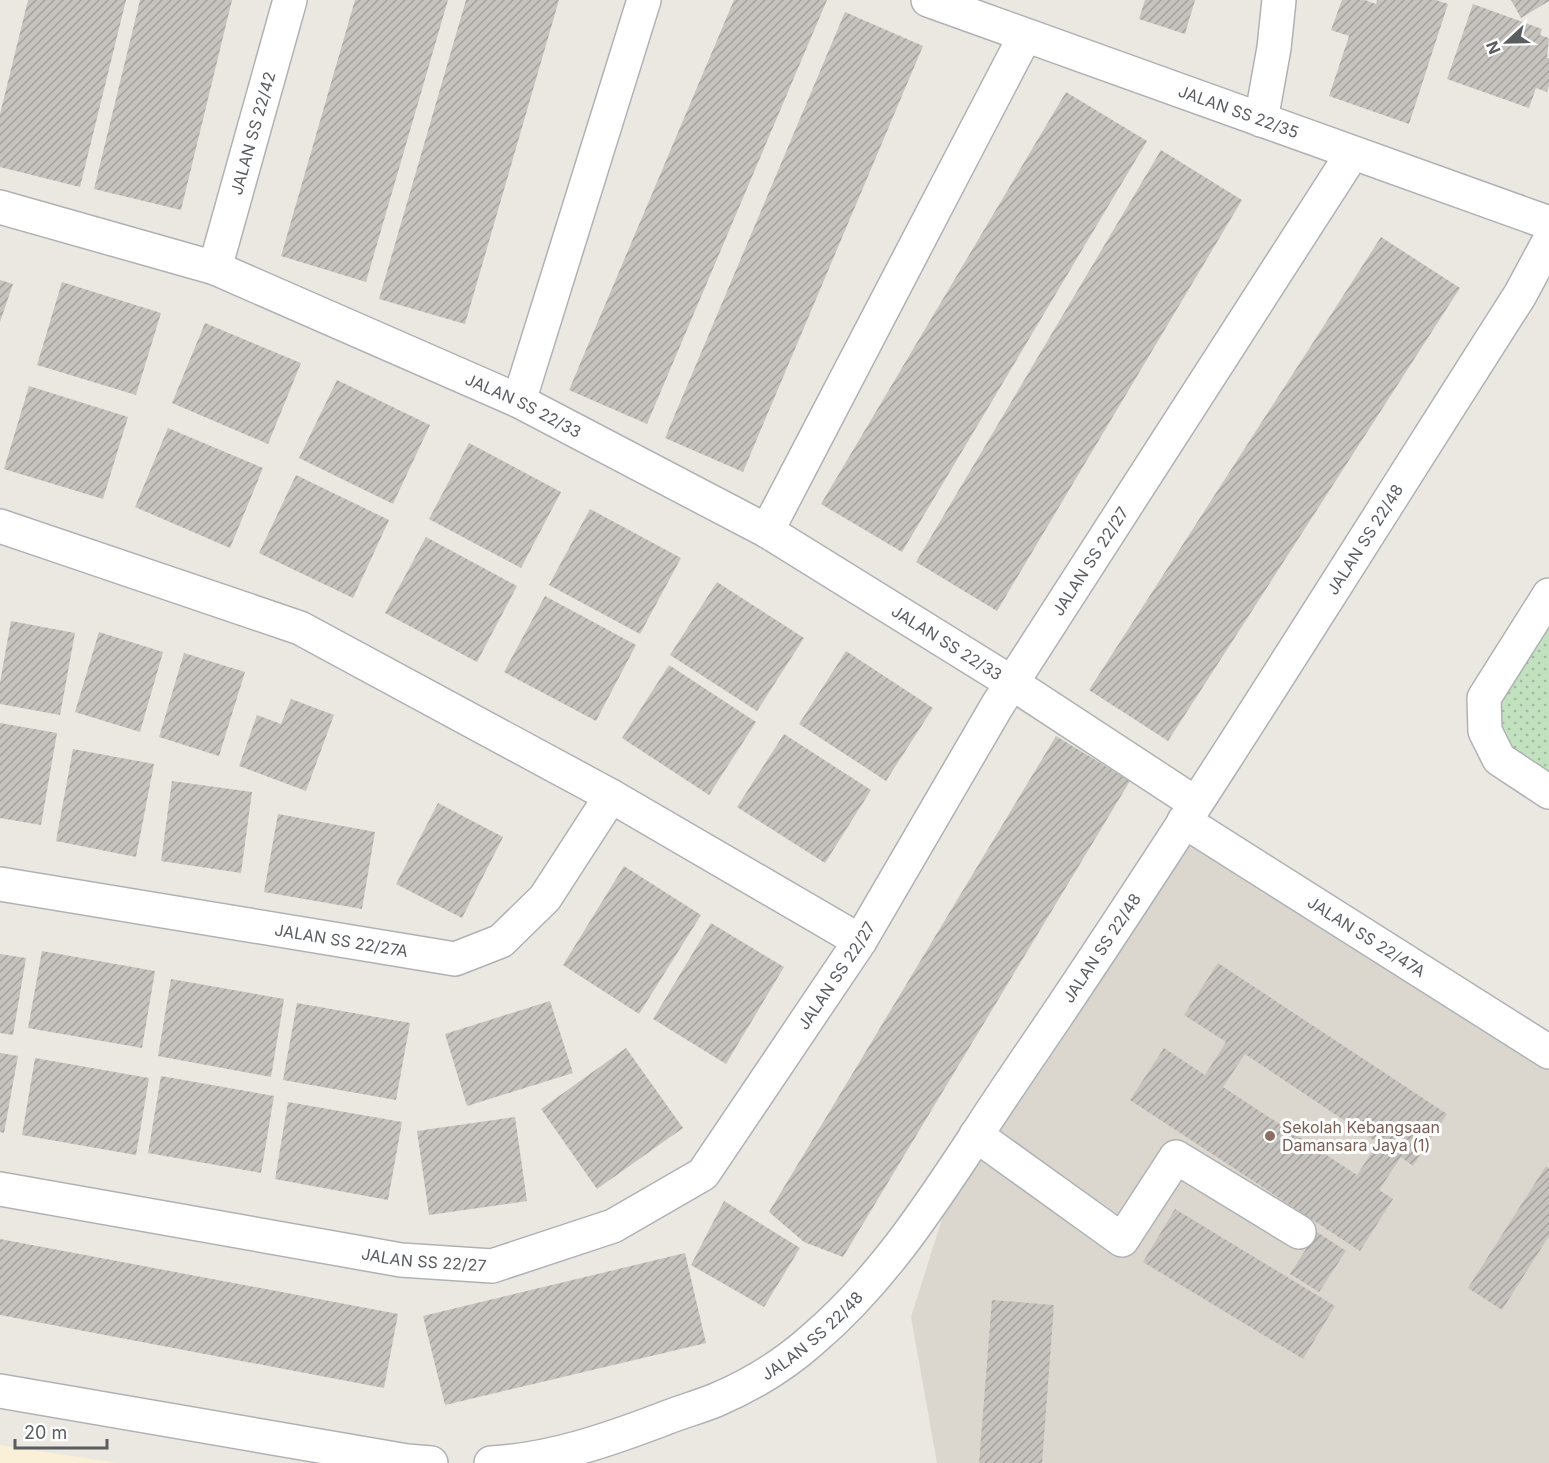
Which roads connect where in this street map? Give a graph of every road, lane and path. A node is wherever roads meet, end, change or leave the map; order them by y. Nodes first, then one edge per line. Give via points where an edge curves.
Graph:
1 (290, 0) edge
2 (644, 0) edge
3 (928, 0) edge
4 (1279, 0) edge
5 (1025, 36) junction
6 (1261, 120) junction
7 (1352, 154) junction
8 (0, 207) edge
9 (1549, 223) edge
10 (1549, 241) edge
11 (215, 268) junction
12 (519, 401) junction
13 (0, 526) edge
14 (767, 531) junction
15 (1549, 595) edge
16 (1012, 682) junction
17 (1549, 792) edge
18 (611, 796) junction
19 (1190, 812) junction
20 (0, 884) edge
21 (860, 941) junction
22 (1549, 1052) edge
23 (976, 1135) junction
24 (0, 1188) edge
25 (1299, 1232) dead end
26 (0, 1391) edge
27 (328, 1455) edge
28 (415, 1462) edge
29 (491, 1463) edge

1 - 11 street, JALAN SS 22/42
2 - 12 street
3 - 5 street, JALAN SS 22/35
4 - 6 street
5 - 6 street, JALAN SS 22/35
5 - 14 street
6 - 7 street, JALAN SS 22/35
7 - 9 street, JALAN SS 22/35
7 - 16 street, JALAN SS 22/27
8 - 11 street, JALAN SS 22/33
10 - 19 street, JALAN SS 22/48 via 1521,295
11 - 12 street, JALAN SS 22/33
12 - 14 street, JALAN SS 22/33
13 - 18 street via 300,628
14 - 16 street, JALAN SS 22/33
15 - 17 street via 1484,698 1485,731 1499,759
16 - 19 street, JALAN SS 22/33
16 - 21 street, JALAN SS 22/27
18 - 20 street, JALAN SS 22/27A via 545,898 501,941 454,959
18 - 21 street
19 - 22 street, JALAN SS 22/47A
19 - 23 street, JALAN SS 22/48
21 - 24 street, JALAN SS 22/27 via 703,1174 613,1226 492,1266 401,1260
23 - 25 street via 1122,1240 1176,1156
23 - 29 street, JALAN SS 22/48 via 934,1200 850,1308 764,1376 715,1400 606,1439 571,1450
26 - 27 street
27 - 28 street

